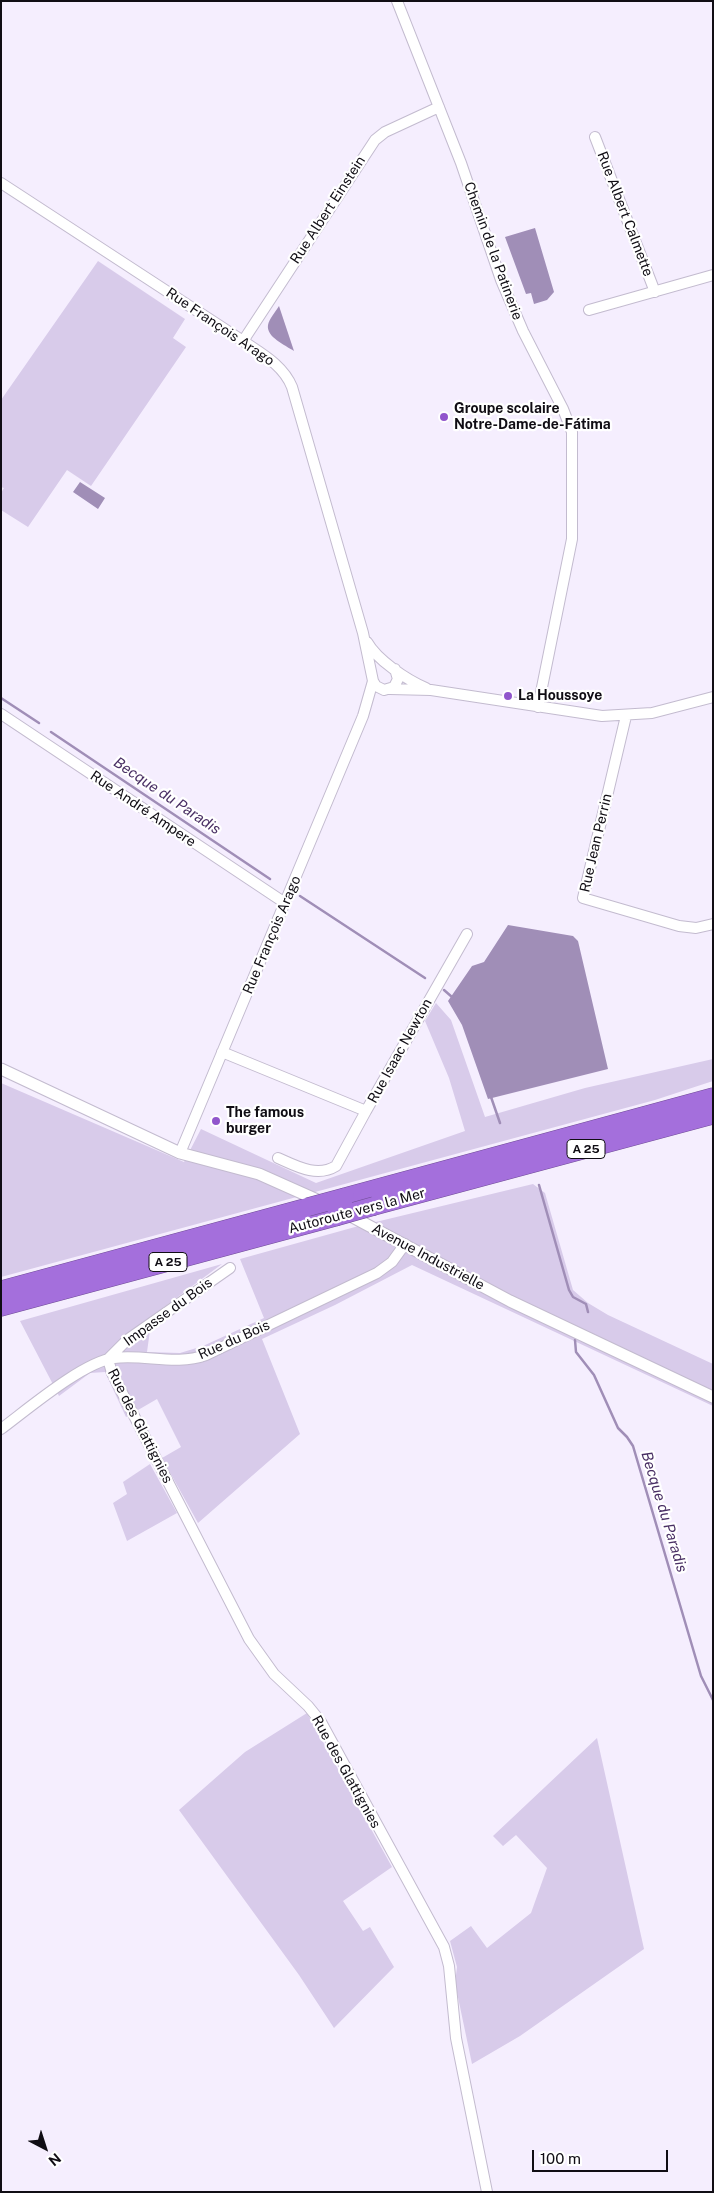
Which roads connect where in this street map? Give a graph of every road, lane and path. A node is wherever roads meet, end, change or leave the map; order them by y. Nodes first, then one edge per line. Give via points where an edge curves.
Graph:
1 (397, 1) edge
2 (439, 107) junction
3 (595, 137) dead end
4 (1, 183) edge
5 (713, 275) edge
6 (656, 292) junction
7 (589, 310) dead end
8 (243, 341) junction
9 (363, 633) junction
10 (393, 667) junction
11 (373, 678) junction
12 (388, 690) junction
13 (431, 690) junction
14 (713, 697) edge
15 (538, 707) junction
16 (1, 714) edge
17 (363, 716) junction
18 (626, 716) junction
19 (285, 903) junction
20 (713, 924) edge
21 (467, 934) dead end
22 (222, 1052) junction
23 (1, 1069) edge
24 (713, 1092) edge
25 (713, 1098) edge
26 (366, 1111) junction
27 (661, 1112) junction
28 (713, 1115) edge
29 (180, 1153) junction
30 (278, 1158) dead end
31 (405, 1244) junction
32 (230, 1268) dead end
33 (1, 1290) edge
34 (1, 1307) edge
35 (108, 1359) junction
36 (713, 1397) edge
37 (1, 1429) edge
38 (487, 2192) edge

1 - 2 street, Chemin de la Patinerie
2 - 8 street, Rue Albert Einstein via 385,132 375,140
2 - 15 street, Chemin de la Patinerie via 501,280 563,409 573,437 572,539
3 - 6 street, Rue Albert Calmette
4 - 8 street, Rue François Arago
5 - 6 street
6 - 7 street
8 - 9 street, Rue François Arago via 277,365 289,380
9 - 10 street, Rue François Arago via 374,653
9 - 11 street, Rue François Arago
10 - 11 street via 380,666
10 - 12 street via 398,679
10 - 13 street, Rue François Arago via 405,678
11 - 12 street via 378,688
11 - 17 street, Rue François Arago
12 - 13 street
12 - 17 street, Rue François Arago via 373,700
13 - 15 street
14 - 18 street
15 - 18 street via 593,716
16 - 19 street, Rue André Ampere
17 - 19 street, Rue François Arago
18 - 20 street, Rue Jean Perrin via 583,898 679,926 696,928
19 - 22 street, Rue François Arago
21 - 26 street, Rue Isaac Newton
22 - 26 street, Rue Isaac Newton
22 - 29 street, Rue François Arago
23 - 29 street, Avenue Industrielle
24 - 27 highway
25 - 27 highway, A 25
26 - 30 street via 336,1166 328,1171 300,1168
27 - 33 highway, A 25, bridge
28 - 34 highway, Autoroute vers la Mer / A 25, bridge
29 - 31 street, Avenue Industrielle via 279,1182
31 - 35 street, Rue du Bois via 392,1262 377,1273 206,1355 183,1360
31 - 36 street, Avenue Industrielle via 510,1301
32 - 35 street, Impasse du Bois via 127,1340
35 - 37 street, Rue du Bois via 79,1372
35 - 38 street, Rue des Glattignies via 112,1373 249,1639 274,1674 320,1722 444,1947 456,2038

